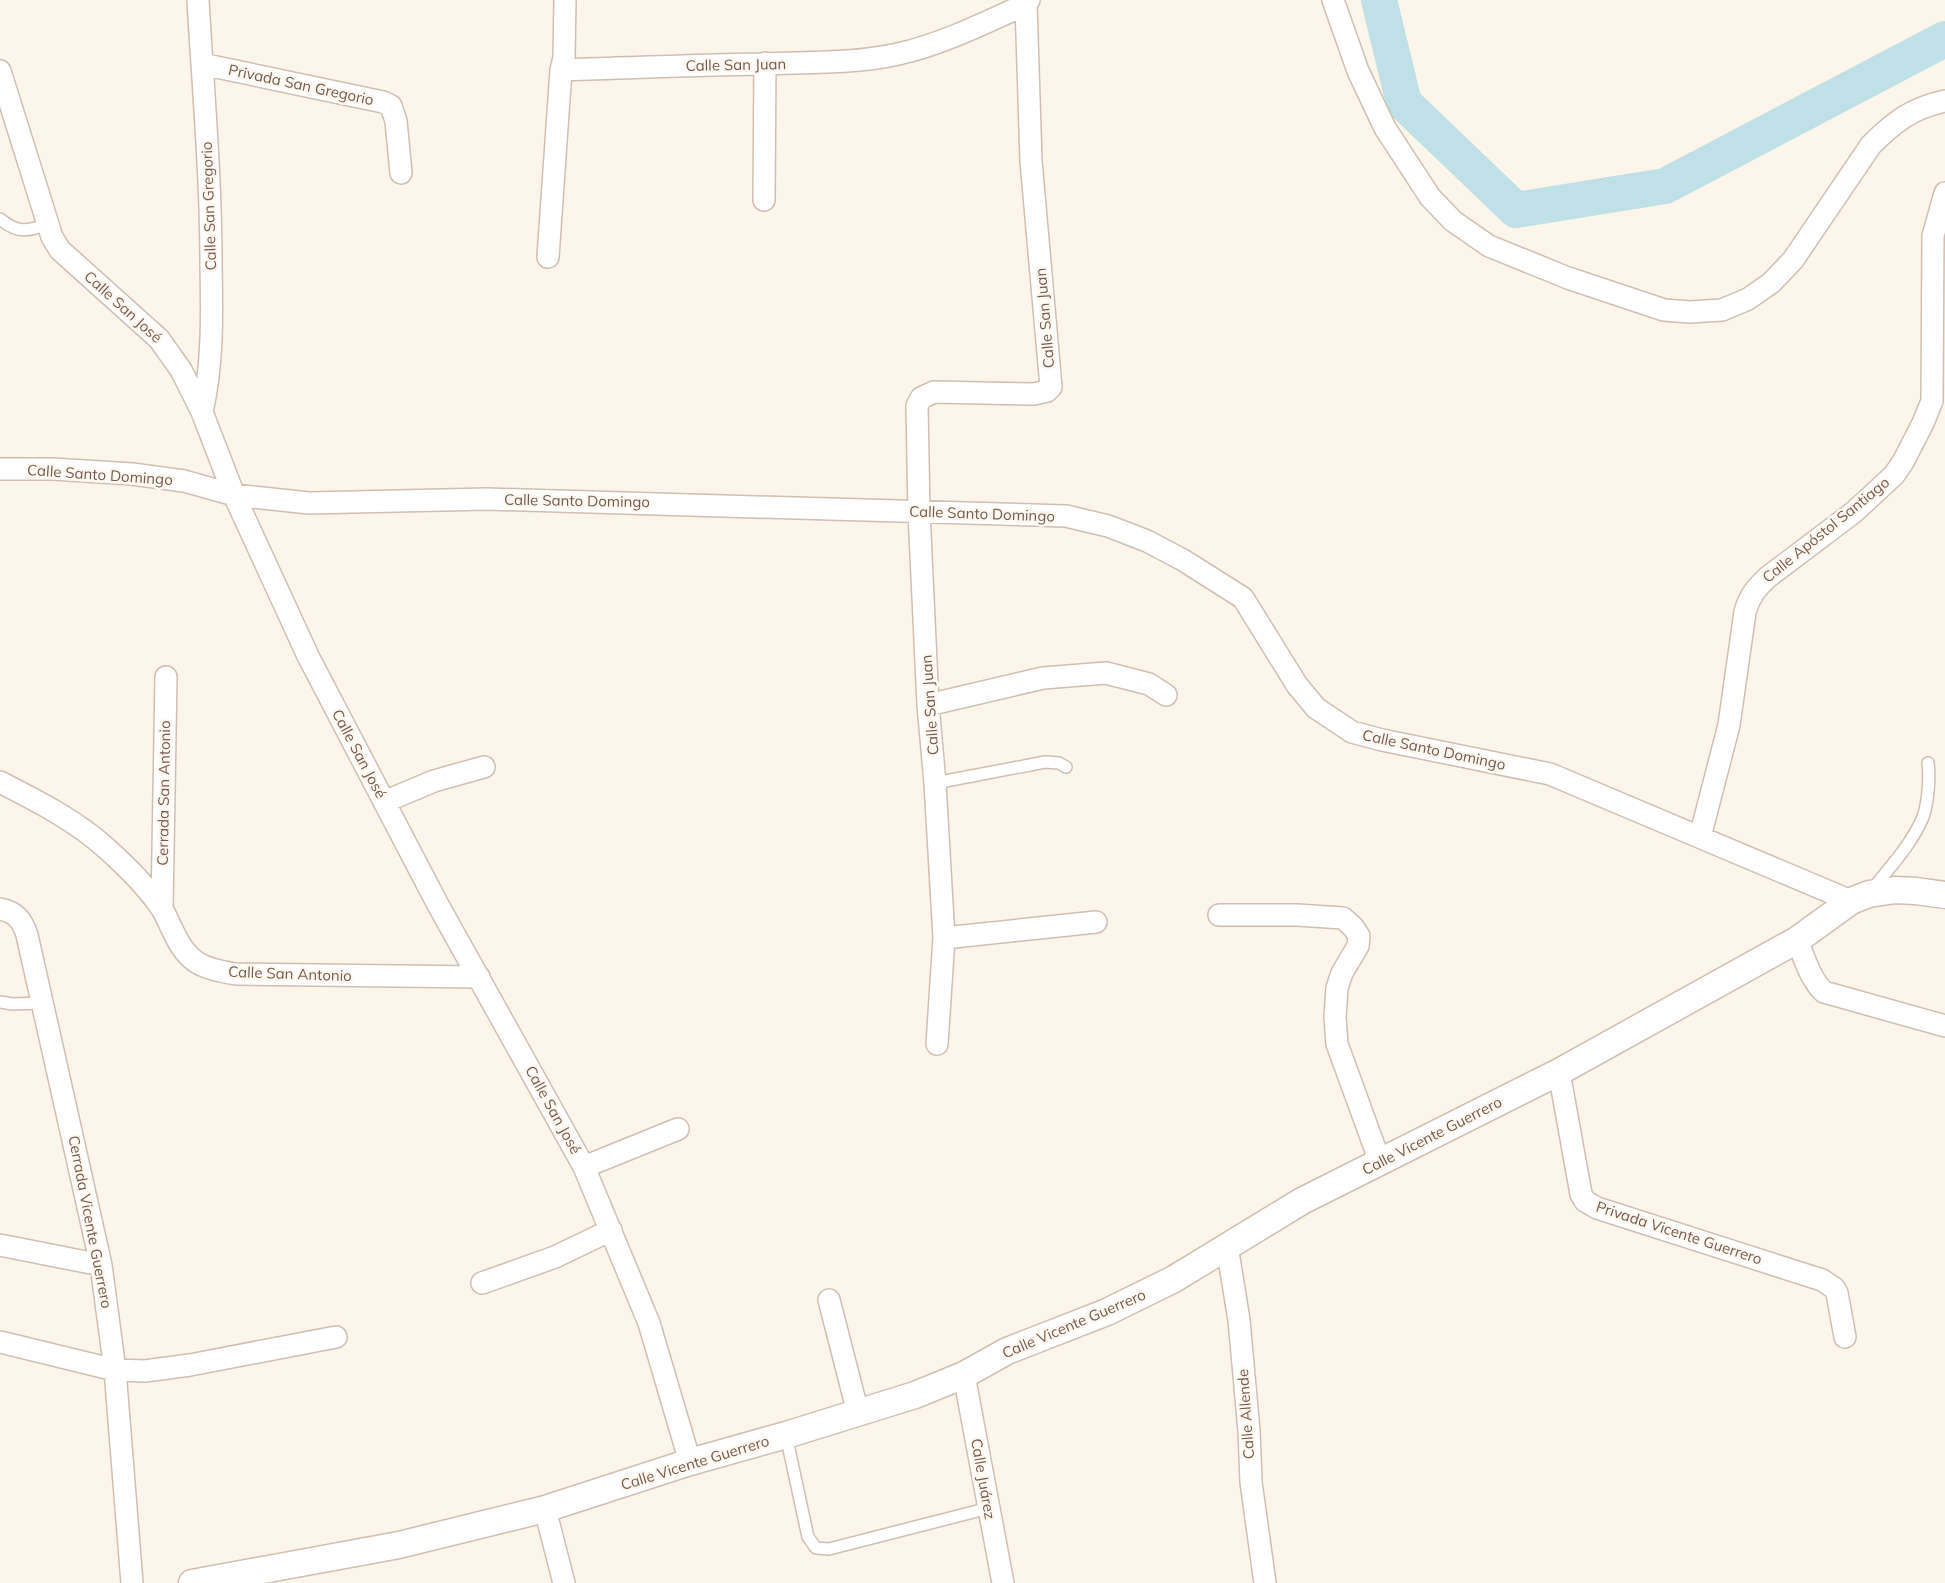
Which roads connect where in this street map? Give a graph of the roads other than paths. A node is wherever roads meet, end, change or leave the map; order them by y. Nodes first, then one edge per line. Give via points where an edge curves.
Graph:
1 (198, 0) edge
2 (565, 0) edge
3 (1333, 0) edge
4 (1027, 2) edge
5 (202, 64) junction
6 (766, 64) junction
7 (561, 70) junction
8 (0, 71) edge
9 (1945, 101) edge
10 (401, 172) dead end
11 (1945, 193) edge
12 (764, 200) dead end
13 (0, 219) edge
14 (47, 224) junction
15 (548, 257) dead end
16 (1939, 401) edge
17 (202, 412) junction
18 (0, 469) edge
19 (234, 495) junction
20 (919, 512) junction
21 (166, 677) dead end
22 (1166, 695) dead end
23 (928, 706) junction
24 (1928, 763) dead end
25 (484, 767) dead end
26 (1066, 767) dead end
27 (0, 782) edge
28 (936, 783) junction
29 (384, 802) junction
30 (1700, 837) junction
31 (1945, 895) edge
32 (1860, 897) junction
33 (162, 908) junction
34 (0, 909) edge
35 (1219, 915) dead end
36 (1096, 922) dead end
37 (944, 938) junction
38 (1797, 940) junction
39 (479, 977) junction
40 (0, 1002) edge
41 (42, 1002) junction
42 (1945, 1026) edge
43 (937, 1044) dead end
44 (1559, 1072) junction
45 (678, 1129) dead end
46 (1380, 1162) junction
47 (584, 1167) junction
48 (611, 1230) junction
49 (0, 1245) edge
50 (1227, 1246) junction
51 (101, 1265) junction
52 (482, 1283) dead end
53 (829, 1300) dead end
54 (336, 1337) dead end
55 (1846, 1337) dead end
56 (0, 1342) edge
57 (115, 1370) junction
58 (964, 1375) junction
59 (858, 1413) junction
60 (786, 1435) junction
61 (690, 1462) junction
62 (989, 1508) junction
63 (545, 1509) junction
64 (132, 1583) edge
65 (192, 1583) edge
66 (564, 1583) edge
67 (1003, 1583) edge
68 (1265, 1583) edge

1 - 5 street, Calle San Gregorio
2 - 7 street via 565,50
3 - 9 street via 1358,70 1385,128 1430,197 1453,221 1489,246 1568,278 1664,310 1722,310 1748,300 1771,283 1793,260 1871,145 1908,114 1924,105
4 - 6 street, Calle San Juan via 996,18 901,54 844,61
4 - 20 street, Calle San Juan via 1031,161 1051,387 1042,393 941,391 921,398 918,406
5 - 10 street, Privada San Gregorio via 391,106 396,121
5 - 17 street, Calle San Gregorio via 211,194 212,322 207,392
6 - 7 street, Calle San Juan
6 - 12 street
7 - 15 street
8 - 14 street, Calle San José
11 - 16 street, Calle Apóstol Santiago via 1932,236
13 - 14 lane via 11,229 33,230
14 - 17 street, Calle San José via 60,250 164,344
16 - 30 street, Calle Apóstol Santiago via 1894,475 1854,512 1756,587 1749,598 1729,725
17 - 19 street, Calle San José
18 - 19 street, Calle Santo Domingo via 132,474 184,481
19 - 20 street, Calle Santo Domingo via 308,503 487,499
19 - 29 street, Calle San José via 308,656
20 - 23 street, Calle San Juan
20 - 30 street, Calle Santo Domingo via 1066,516 1108,526 1147,541 1191,564 1243,598 1297,685 1316,708 1352,732 1550,774
21 - 33 street, Cerrada San Antonio
22 - 23 street via 1149,684 1106,673 1043,678
23 - 28 street, Calle San Juan
24 - 32 lane via 1930,774 1924,816 1912,838
25 - 29 street via 434,780
26 - 28 lane via 1045,762
27 - 33 street, Calle San Antonio via 69,820 105,847 141,881
28 - 37 street, Calle San Juan
29 - 39 street, Calle San José
30 - 32 street, Calle Santo Domingo
31 - 32 street, Calle Vicente Guerrero via 1895,890
32 - 38 street, Calle Vicente Guerrero
33 - 39 street, Calle San Antonio via 184,951 192,960 215,971 236,974
34 - 41 street, Cerrada Vicente Guerrero via 14,913 22,921
35 - 46 street via 1343,918 1359,936 1358,946 1342,973 1338,988 1336,1044
36 - 37 street
37 - 43 street, Calle San Juan
38 - 42 street via 1811,974 1824,992
38 - 44 street, Calle Vicente Guerrero
39 - 47 street, Calle San José
40 - 41 lane
41 - 51 street, Cerrada Vicente Guerrero
44 - 46 street, Calle Vicente Guerrero
44 - 55 street, Privada Vicente Guerrero via 1581,1194 1585,1201 1597,1208 1822,1280 1837,1293
45 - 47 street
46 - 50 street, Calle Vicente Guerrero
47 - 48 street, Calle San José
48 - 52 street via 555,1257
48 - 61 street, Calle San José via 649,1323
49 - 51 street
50 - 58 street, Calle Vicente Guerrero via 1174,1279 1116,1308 1007,1351
50 - 68 street, Calle Allende via 1239,1320 1250,1482
51 - 57 street, Cerrada Vicente Guerrero
53 - 59 street
54 - 57 street via 190,1365 145,1371
56 - 57 street
57 - 64 street, Cerrada Vicente Guerrero
58 - 59 street, Calle Vicente Guerrero
58 - 62 street, Calle Juárez
59 - 60 street, Calle Vicente Guerrero
60 - 61 street, Calle Vicente Guerrero
60 - 62 lane via 808,1538 816,1548 829,1550
61 - 63 street, Calle Vicente Guerrero
62 - 67 street, Calle Juárez
63 - 65 street, Calle Vicente Guerrero via 399,1545
63 - 66 street

